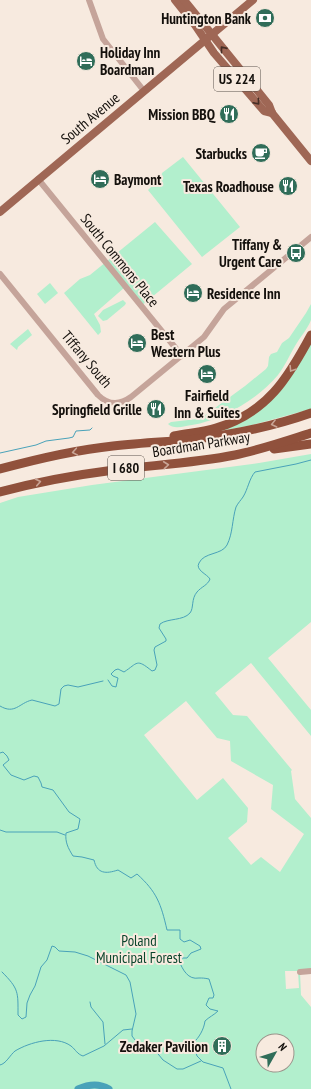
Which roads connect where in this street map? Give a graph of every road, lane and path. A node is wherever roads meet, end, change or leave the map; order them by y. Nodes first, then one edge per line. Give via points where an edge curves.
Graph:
1 (89, 0) edge
2 (175, 0) edge
3 (184, 0) edge
4 (253, 0) edge
5 (208, 37) junction
6 (144, 91) junction
7 (311, 161) edge
8 (38, 179) junction
9 (0, 212) edge
10 (311, 237) edge
11 (0, 274) edge
12 (311, 334) edge
13 (182, 356) junction
14 (311, 413) edge
15 (311, 433) edge
16 (311, 444) edge
17 (113, 446) junction
18 (253, 451) junction
19 (0, 469) edge
20 (0, 492) edge
21 (311, 971) edge
22 (300, 972) dead end

1 - 6 street via 103,39
2 - 5 main road, US 224
3 - 5 main road, US 224
4 - 5 main road, South Avenue
5 - 6 main road, South Avenue
5 - 7 main road, US 224 via 214,52 264,111 272,113
6 - 8 main road, South Avenue
8 - 9 main road, South Avenue
8 - 13 street, South Commons Place
10 - 13 street, Tiffany South via 224,309 206,334
11 - 13 street, Tiffany South via 98,395 105,400 118,403 126,401
12 -> 17 highway via 283,383 262,404 247,414 215,429
14 -> 17 highway, Boardman Parkway / I 680 via 277,424 217,436
15 - 18 highway, Boardman Parkway / I 680
16 - 18 highway
17 -> 19 highway, Boardman Parkway / I 680
20 -> 18 highway, Boardman Parkway / I 680 via 70,476
21 - 22 street

